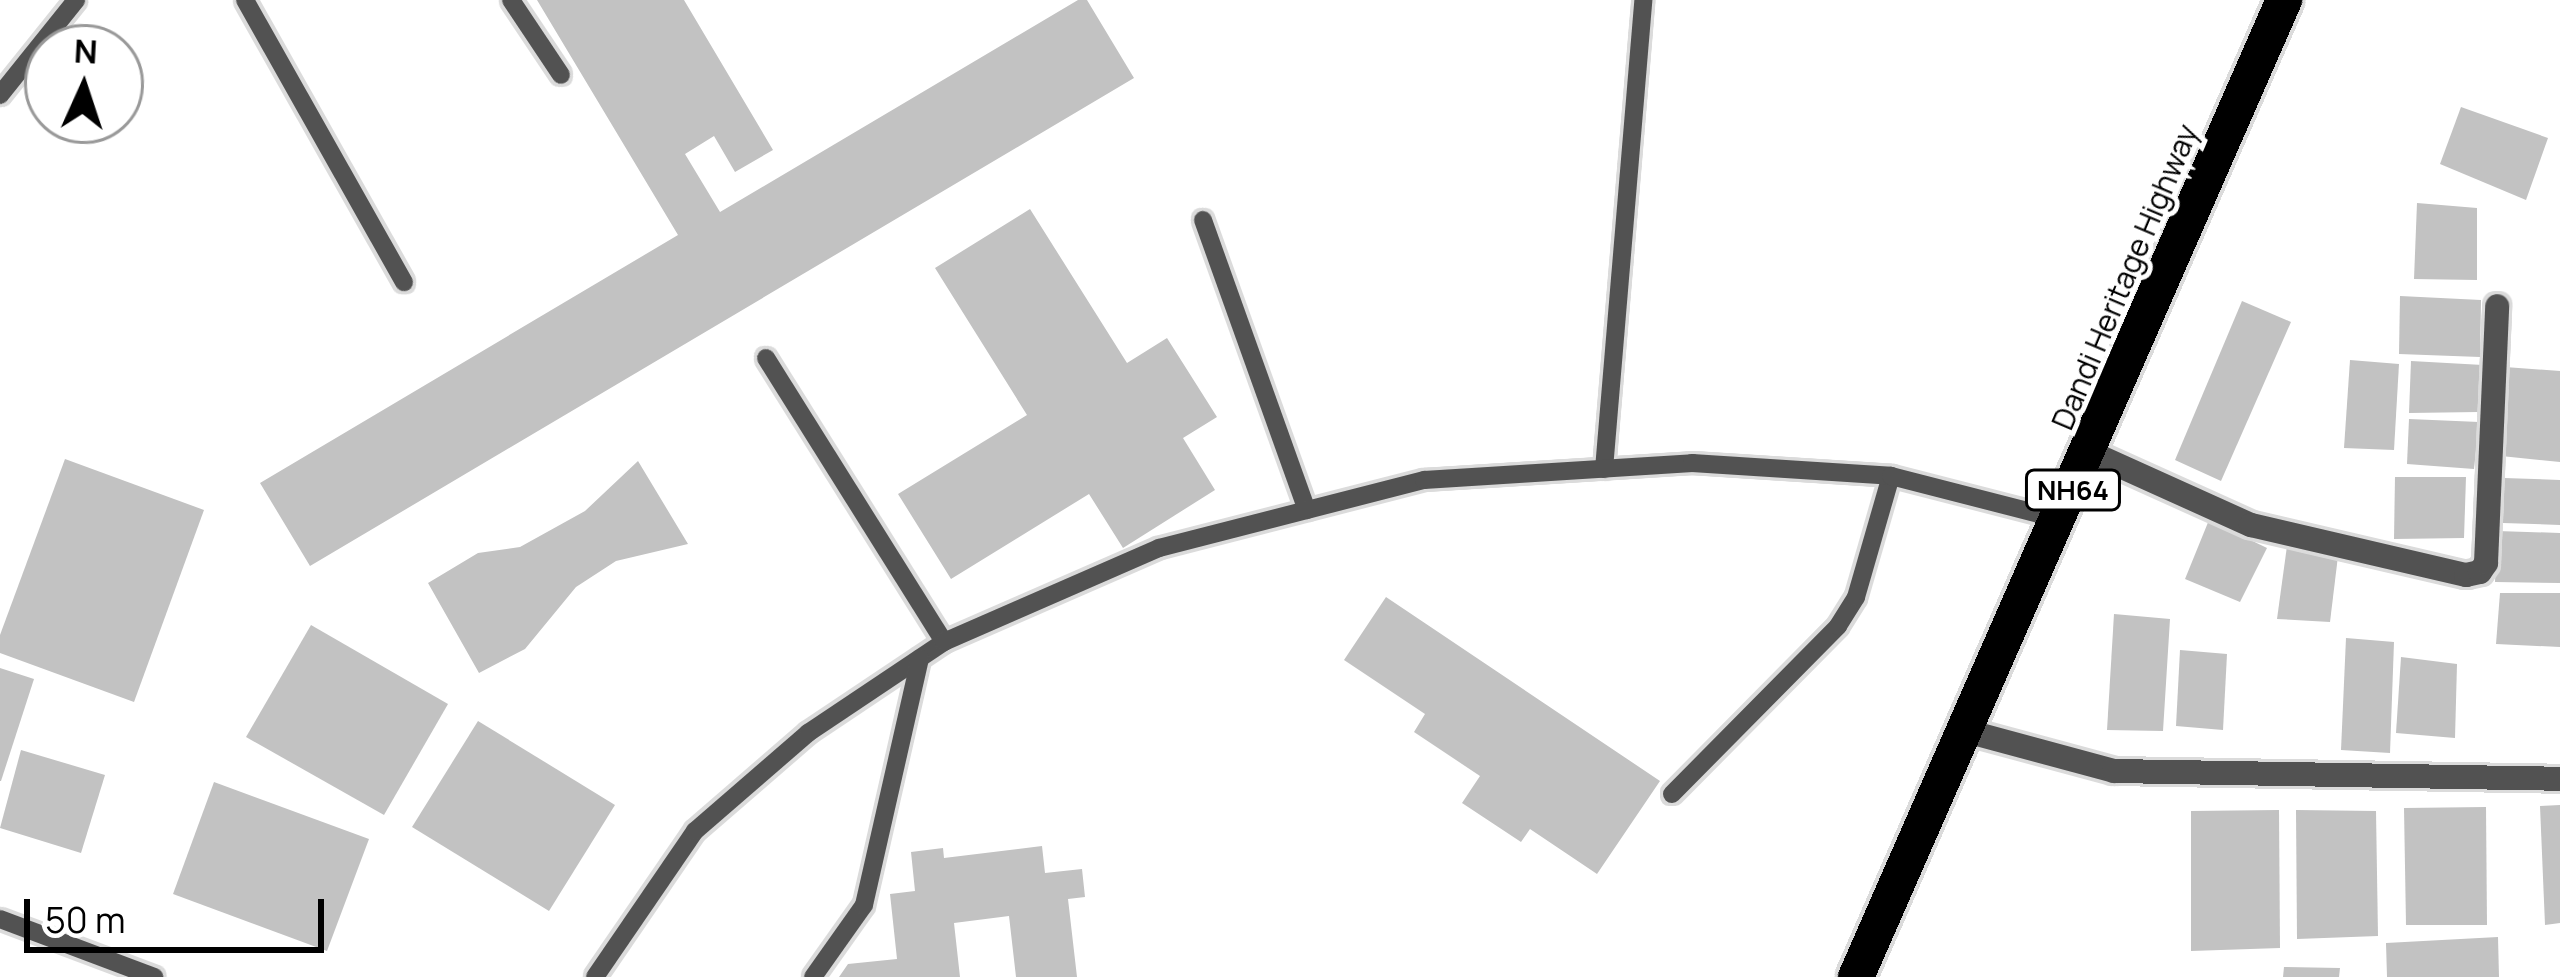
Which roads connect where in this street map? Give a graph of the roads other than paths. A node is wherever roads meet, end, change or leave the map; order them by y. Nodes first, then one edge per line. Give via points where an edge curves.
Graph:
1 (76, 0) edge
2 (245, 0) edge
3 (511, 0) edge
4 (1643, 0) edge
5 (2284, 0) edge
6 (561, 75) dead end
7 (0, 95) edge
8 (1203, 220) dead end
9 (404, 282) dead end
10 (2497, 306) dead end
11 (766, 358) dead end
12 (2089, 452) junction
13 (1604, 469) junction
14 (1891, 476) junction
15 (1307, 510) junction
16 (2060, 520) junction
17 (944, 642) junction
18 (920, 658) junction
19 (1966, 731) junction
20 (2560, 778) edge
21 (1672, 794) dead end
22 (0, 919) edge
23 (154, 977) edge
24 (595, 977) edge
25 (813, 977) edge
26 (1856, 977) edge

1 - 7 lane
2 - 9 lane
3 - 6 lane
4 - 13 lane
5 - 12 highway, Dandi Heritage Highway / NH64
8 - 15 lane
10 - 12 street via 2480,572 2266,530
11 - 17 lane
12 - 16 highway, Dandi Heritage Highway / NH64
13 - 14 lane via 1692,464
13 - 15 lane via 1424,480
14 - 16 lane
14 - 21 lane via 1856,597 1838,626
15 - 17 lane via 1160,548
16 - 19 highway, Dandi Heritage Highway / NH64
17 - 18 lane
18 - 24 lane via 808,733 695,831
18 - 25 lane via 864,905
19 - 20 street via 2114,771
19 - 26 highway, Dandi Heritage Highway / NH64
22 - 23 lane

